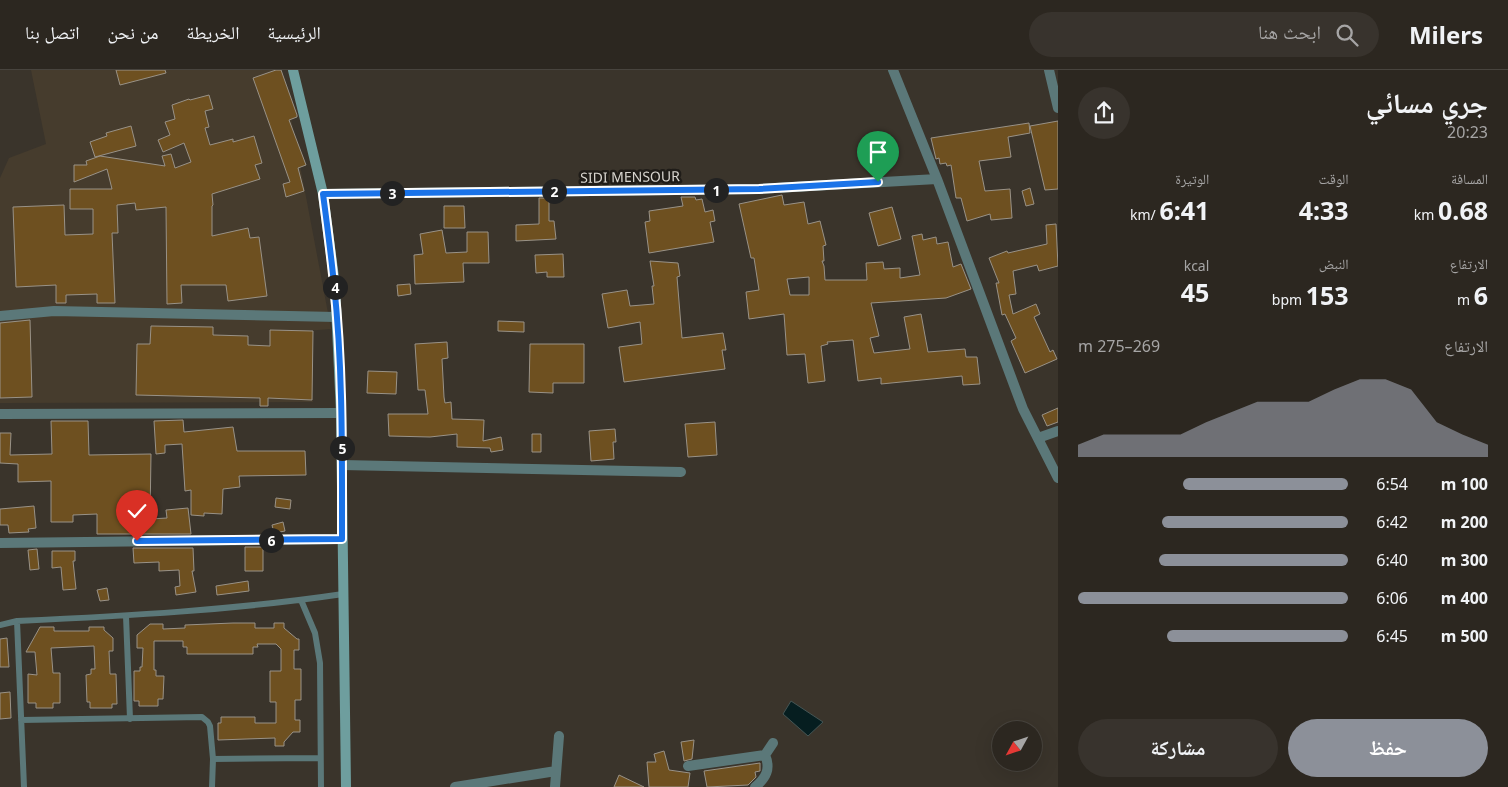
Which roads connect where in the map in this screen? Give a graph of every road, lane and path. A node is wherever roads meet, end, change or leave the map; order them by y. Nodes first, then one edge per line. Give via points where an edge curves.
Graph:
1 (293, 70) edge
2 (893, 70) edge
3 (1049, 70) edge
4 (1058, 108) edge
5 (937, 179) junction
6 (323, 194) junction
7 (0, 316) edge
8 (336, 317) junction
9 (342, 413) junction
10 (0, 414) edge
11 (1058, 431) edge
12 (1038, 438) junction
13 (342, 465) junction
14 (681, 472) dead end
15 (1058, 478) edge
16 (342, 539) junction
17 (0, 543) edge
18 (343, 594) junction
19 (301, 600) junction
20 (126, 616) junction
21 (17, 621) junction
22 (0, 625) edge
23 (130, 719) junction
24 (21, 720) junction
25 (559, 736) dead end
26 (773, 743) dead end
27 (765, 755) junction
28 (320, 758) junction
29 (213, 759) junction
30 (688, 766) dead end
31 (556, 770) junction
32 (24, 787) edge
33 (212, 787) edge
34 (321, 787) edge
35 (346, 787) edge
36 (455, 787) edge
37 (555, 787) edge
38 (755, 787) edge

1 - 6 main road
2 - 5 street
3 - 4 street
5 - 6 street, SIDI MENSOUR via 759,189
5 - 12 street via 1023,410
6 - 8 main road
7 - 8 street via 54,311
8 - 9 main road
9 - 10 street
9 - 13 main road
11 - 12 street
12 - 15 street
13 - 14 street
13 - 16 main road
16 - 17 street
16 - 18 main road
18 - 19 lane
18 - 35 main road
19 - 20 lane
19 - 28 lane via 315,633 320,663
20 - 21 lane
20 - 23 lane
21 - 22 lane
21 - 24 lane
23 - 24 lane
23 - 29 lane via 202,717 210,726
24 - 32 lane
25 - 31 street
26 - 27 street
27 - 30 street
27 - 38 street via 768,771
28 - 29 lane
28 - 34 lane
29 - 33 lane
31 - 36 street
31 - 37 street

